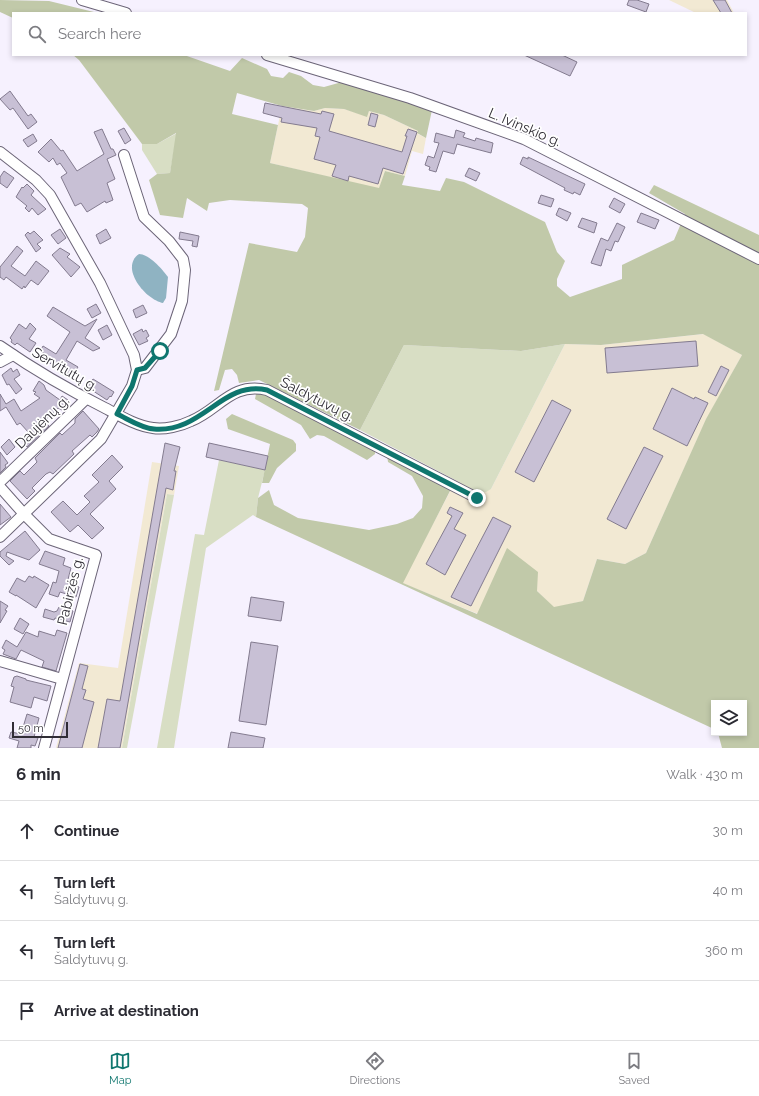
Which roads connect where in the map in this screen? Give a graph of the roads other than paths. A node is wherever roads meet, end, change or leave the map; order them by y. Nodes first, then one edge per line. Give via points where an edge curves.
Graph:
1 (86, 0) edge
2 (123, 12) edge
3 (270, 56) edge
4 (0, 152) edge
5 (124, 155) dead end
6 (759, 259) edge
7 (0, 346) edge
8 (13, 355) junction
9 (0, 362) edge
10 (137, 370) junction
11 (86, 399) junction
12 (117, 414) junction
13 (0, 482) edge
14 (0, 487) edge
15 (477, 498) dead end
16 (24, 514) junction
17 (0, 537) edge
18 (0, 661) edge
19 (62, 679) junction
20 (44, 748) edge

1 - 2 street
3 - 6 street, L. Ivinskio g. via 410,98 524,139
4 - 10 street via 36,180 50,195 100,283 134,355
5 - 10 street via 144,217 174,247 183,259 185,270 182,301 171,334 145,368
7 - 8 street, Servitutų g.
8 - 9 street
8 - 11 street, Servitutų g.
10 - 12 street via 132,386
11 - 12 street, Servitutų g.
11 - 13 street, Daujėnų g.
12 - 15 street, Šaldytuvų g. via 146,427 162,428 192,421 244,388 267,390
12 - 16 street via 101,440
14 - 16 street, Pabiržės g.
16 - 17 street
16 - 19 street, Pabiržės g. via 49,538 96,555
18 - 19 street
19 - 20 street, Pabiržės g.

